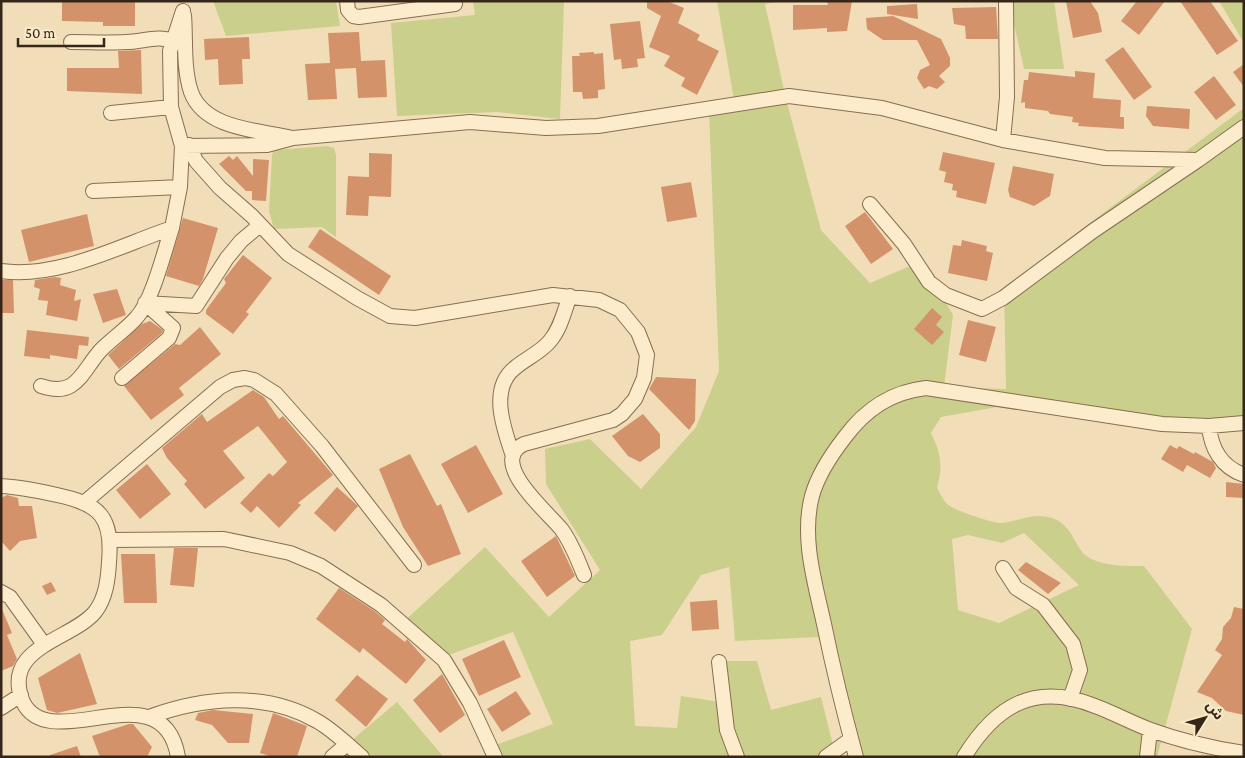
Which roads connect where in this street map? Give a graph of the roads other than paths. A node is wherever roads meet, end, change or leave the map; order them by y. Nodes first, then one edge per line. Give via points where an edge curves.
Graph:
1 (347, 1) edge
2 (1006, 1) edge
3 (455, 4) dead end
4 (183, 6) edge
5 (172, 41) junction
6 (71, 42) dead end
7 (171, 107) junction
8 (111, 113) dead end
9 (1244, 127) edge
10 (293, 138) junction
11 (1003, 140) junction
12 (185, 145) junction
13 (1198, 160) junction
14 (180, 187) junction
15 (93, 191) dead end
16 (870, 204) dead end
17 (260, 225) junction
18 (172, 228) junction
19 (1, 271) edge
20 (570, 296) junction
21 (145, 303) junction
22 (122, 378) dead end
23 (41, 386) dead end
24 (1244, 423) edge
25 (1209, 426) junction
26 (513, 456) junction
27 (1244, 475) edge
28 (1, 486) edge
29 (85, 502) junction
30 (111, 540) junction
31 (414, 565) dead end
32 (1003, 568) dead end
33 (584, 575) dead end
34 (1, 592) edge
35 (43, 643) junction
36 (719, 662) dead end
37 (21, 695) junction
38 (1070, 698) junction
39 (1, 708) edge
40 (149, 717) junction
41 (1150, 730) junction
42 (851, 739) junction
43 (347, 744) junction
44 (1244, 753) edge
45 (178, 757) edge
46 (332, 757) edge
47 (362, 757) edge
48 (495, 757) edge
49 (737, 757) edge
50 (826, 757) edge
51 (856, 757) edge
52 (964, 757) edge
53 (1147, 757) edge

1 - 3 street via 348,10 359,17
2 - 11 street via 1007,97
4 - 5 street
4 - 10 street via 189,83 200,106 224,122
5 - 6 street via 162,37 148,41
5 - 7 street
7 - 8 street
7 - 12 street
9 - 13 street
10 - 11 street via 470,122 546,128 598,126 800,96 882,108
10 - 12 street via 267,145
11 - 13 street via 1105,158
12 - 14 street
12 - 17 street via 205,171
13 - 16 street via 1003,298 982,308 946,294 929,282 904,244
14 - 15 street
14 - 18 street
17 - 20 street via 288,254 390,316 415,318 553,295
17 - 21 street via 227,258 196,306
18 - 19 street via 64,266 22,273
18 - 21 street
20 - 26 street via 554,336 542,350 509,373 502,385 501,416
20 - 26 street via 610,304 629,320 645,349 644,378 635,399 617,418 524,444
21 - 22 street via 173,328 172,332
21 - 23 street via 137,317 100,351 74,385 61,389
24 - 25 street
25 - 27 street via 1211,442 1219,458
25 - 42 street via 1102,416 926,388 901,392 865,414 837,447 816,485 808,532 820,605
26 - 33 street via 515,470 525,490 562,531
28 - 29 street
29 - 30 street via 102,515
29 - 31 street via 220,387 239,379 254,380 276,394 322,446
30 - 35 street via 108,580 99,606 74,628
30 - 48 street via 224,539 290,553 321,566 381,605 444,660 470,703
32 - 38 street via 1016,588 1042,605 1073,644 1080,670
34 - 35 street via 10,597
35 - 37 street via 28,658 19,674
36 - 49 street via 727,730
37 - 39 street
37 - 40 street via 29,710 47,720
38 - 41 street
38 - 52 street via 1034,697 1016,703 992,721
40 - 43 street via 187,704 248,700 303,714 328,728
40 - 45 street via 167,730
41 - 44 street
41 - 53 street
42 - 50 street
42 - 51 street
43 - 46 street
43 - 47 street

